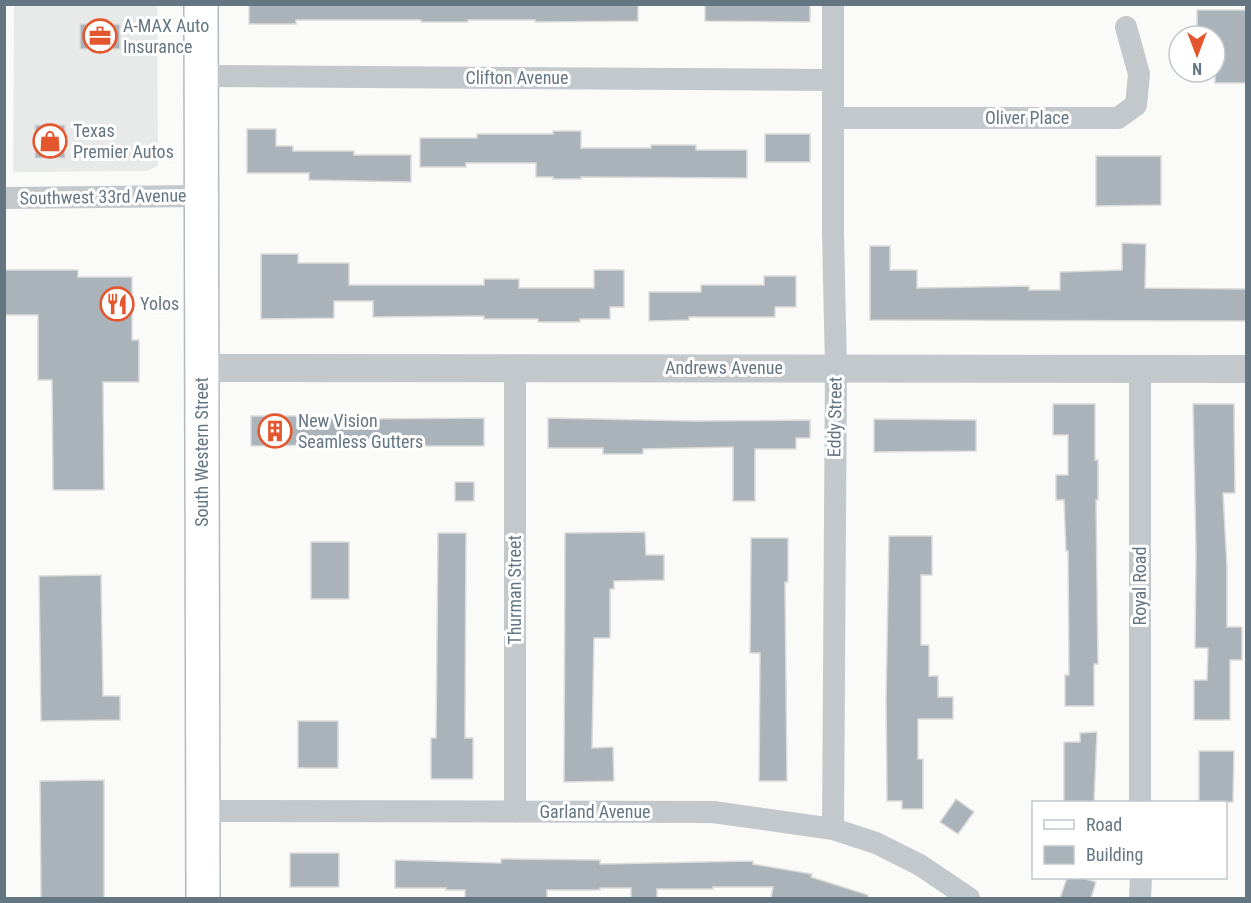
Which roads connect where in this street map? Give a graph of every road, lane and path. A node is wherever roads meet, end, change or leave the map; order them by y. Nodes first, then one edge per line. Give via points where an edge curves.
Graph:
1 (201, 4) edge
2 (833, 4) edge
3 (1126, 27) dead end
4 (201, 76) junction
5 (833, 80) junction
6 (833, 118) junction
7 (202, 196) junction
8 (4, 198) edge
9 (202, 368) junction
10 (515, 368) junction
11 (836, 368) junction
12 (1140, 369) junction
13 (1246, 369) edge
14 (1140, 801) edge
15 (202, 811) junction
16 (515, 812) junction
17 (833, 829) junction
18 (1141, 879) edge
19 (203, 898) edge
20 (969, 898) edge
21 (1140, 898) edge

1 - 4 main road, South Western Street
2 - 5 street, Eddy Street
3 - 6 street, Oliver Place via 1139,74 1136,105 1118,118
4 - 5 street, Clifton Avenue
4 - 7 main road, South Western Street
5 - 6 street, Eddy Street
6 - 11 street, Eddy Street
7 - 8 street, Southwest 33rd Avenue
7 - 9 main road, South Western Street
9 - 10 street, Andrews Avenue
9 - 15 main road, South Western Street
10 - 11 street, Andrews Avenue
10 - 16 street, Thurman Street
11 - 12 street, Andrews Avenue
11 - 17 street, Eddy Street
12 - 13 street, Andrews Avenue
12 - 14 street, Royal Road
15 - 16 street, Garland Avenue
15 - 19 main road, South Western Street
16 - 17 street, Garland Avenue via 713,812
17 - 20 street, Garland Avenue via 876,843
18 - 21 street

